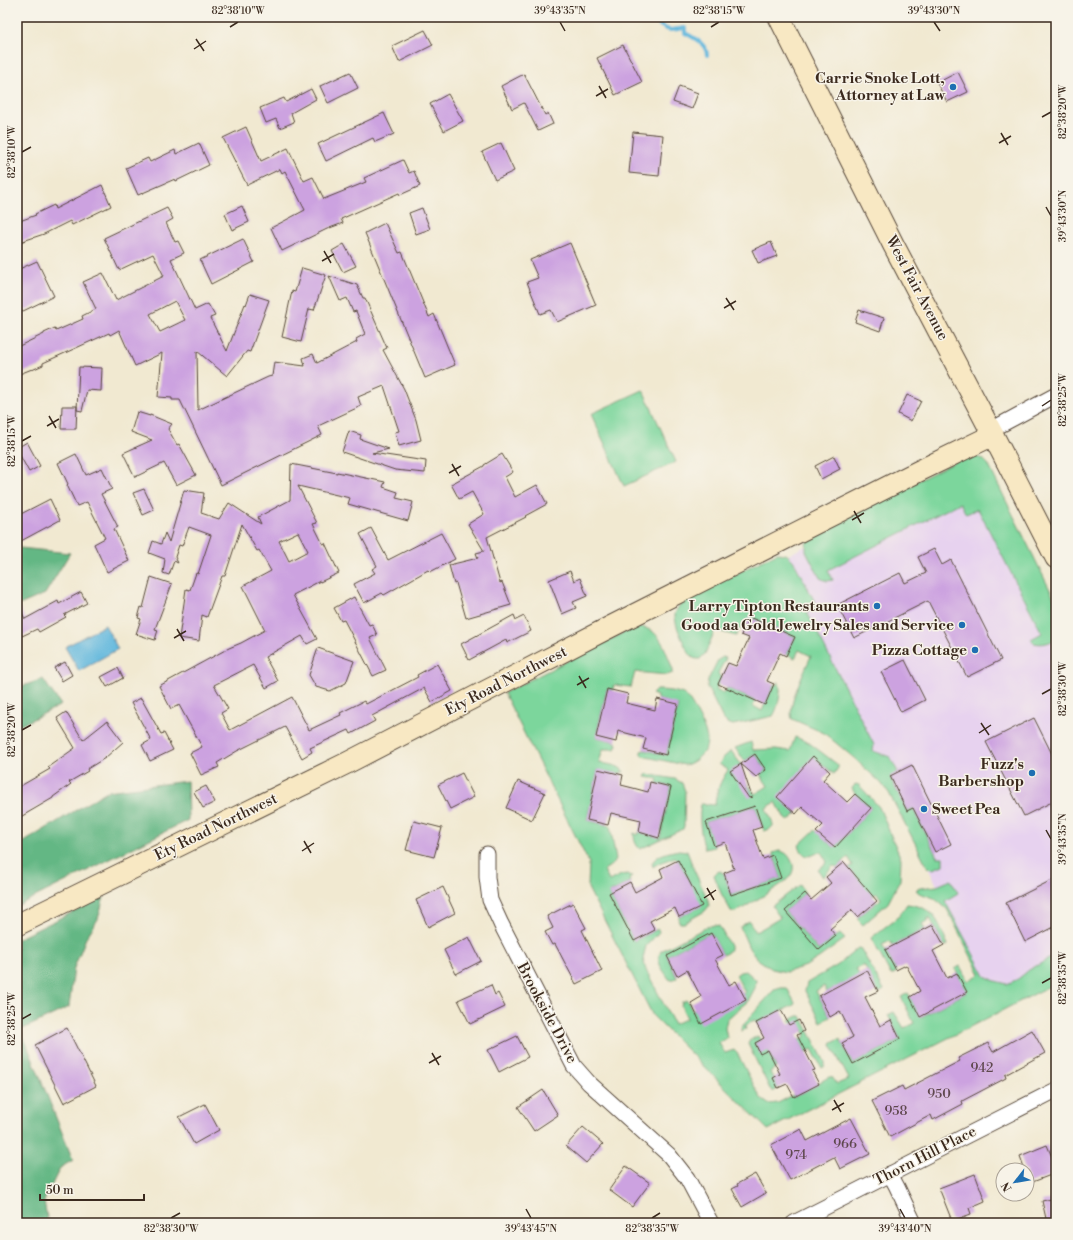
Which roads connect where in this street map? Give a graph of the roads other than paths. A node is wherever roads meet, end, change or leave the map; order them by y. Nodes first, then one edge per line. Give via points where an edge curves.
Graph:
1 (779, 17) edge
2 (1056, 395) edge
3 (992, 432) junction
4 (1056, 558) edge
5 (487, 854) dead end
6 (17, 925) edge
7 (1056, 1090) edge
8 (890, 1174) junction
9 (711, 1223) edge
10 (794, 1223) edge
11 (914, 1223) edge

1 - 3 street, West Fair Avenue
2 - 3 street
3 - 4 street, West Fair Avenue
3 - 6 street, Ety Road Northwest via 348,763
5 - 9 street, Brookside Drive via 490,900 574,1066 589,1083 669,1155 687,1178
7 - 8 street, Thorn Hill Place
8 - 10 street, Thorn Hill Place
8 - 11 street

